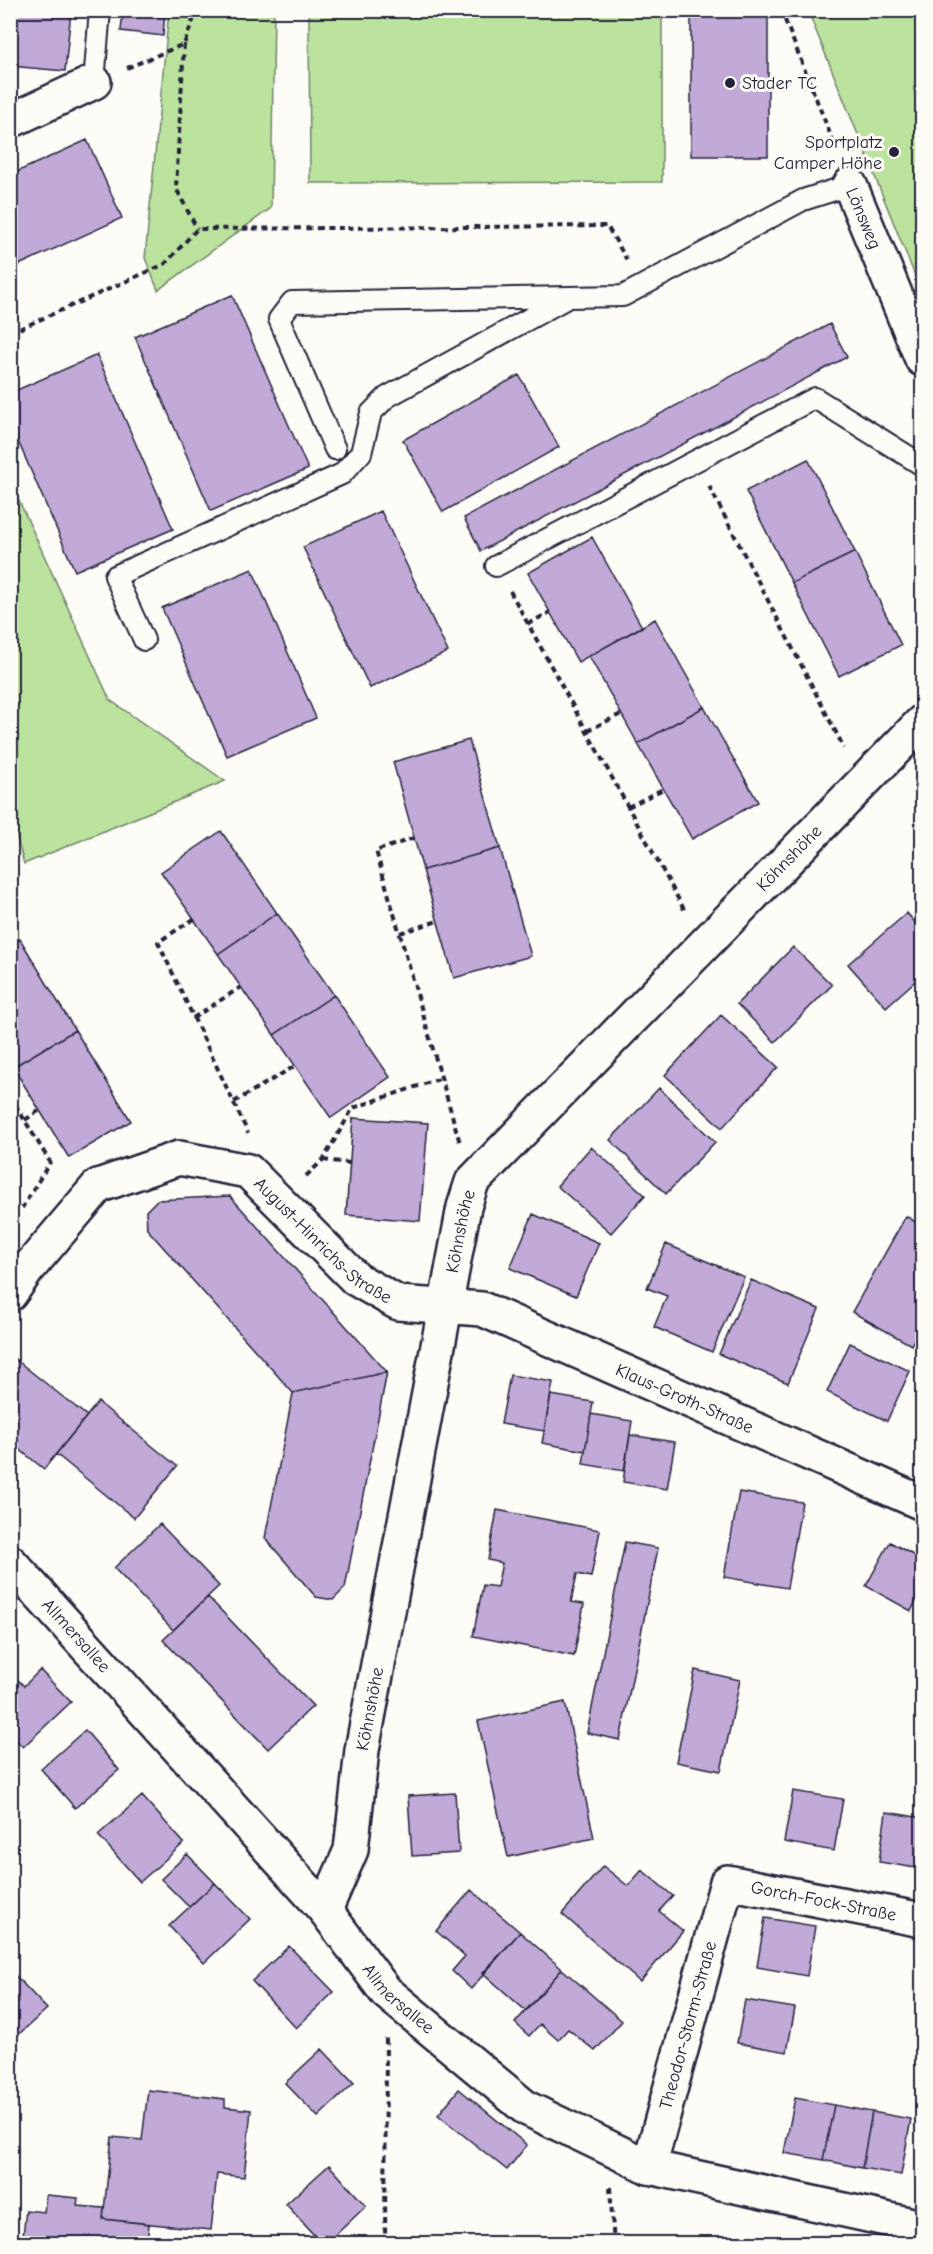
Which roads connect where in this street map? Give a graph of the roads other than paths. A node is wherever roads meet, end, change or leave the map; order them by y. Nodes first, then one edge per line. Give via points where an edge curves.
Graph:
1 (100, 10) edge
2 (94, 82) joint
3 (10, 121) edge
4 (850, 185) joint
5 (567, 298) junction
6 (922, 359) edge
7 (335, 448) dead end
8 (922, 465) edge
9 (496, 566) road end
10 (144, 640) dead end
11 (922, 722) edge
12 (10, 1294) edge
13 (446, 1306) junction
14 (920, 1494) edge
15 (10, 1562) edge
16 (727, 1882) joint
17 (325, 1910) junction
18 (922, 1920) edge
19 (649, 2167) junction
20 (922, 2227) edge

1 - 2 lane
2 - 3 street
4 - 5 lane via 803,200 623,296
4 - 6 street, Lönsweg
5 - 7 lane via 292,302 279,319
5 - 10 lane via 387,397 371,413 361,453 342,474 115,576
8 - 9 lane via 814,398
11 - 13 street, Köhnshöhe via 472,1182
12 - 13 street, August-Hinrichs-Straße via 98,1186 179,1158 248,1171 356,1279 398,1303
13 - 14 street, Klaus-Groth-Straße via 482,1309
13 - 17 street, Köhnshöhe via 362,1750 351,1850
15 - 17 street, Allmersallee
16 - 18 street, Gorch-Fock-Straße
16 - 19 street, Theodor-Storm-Straße
17 - 19 street, Allmersallee via 386,1992 526,2108
19 - 20 street, Allmersallee

